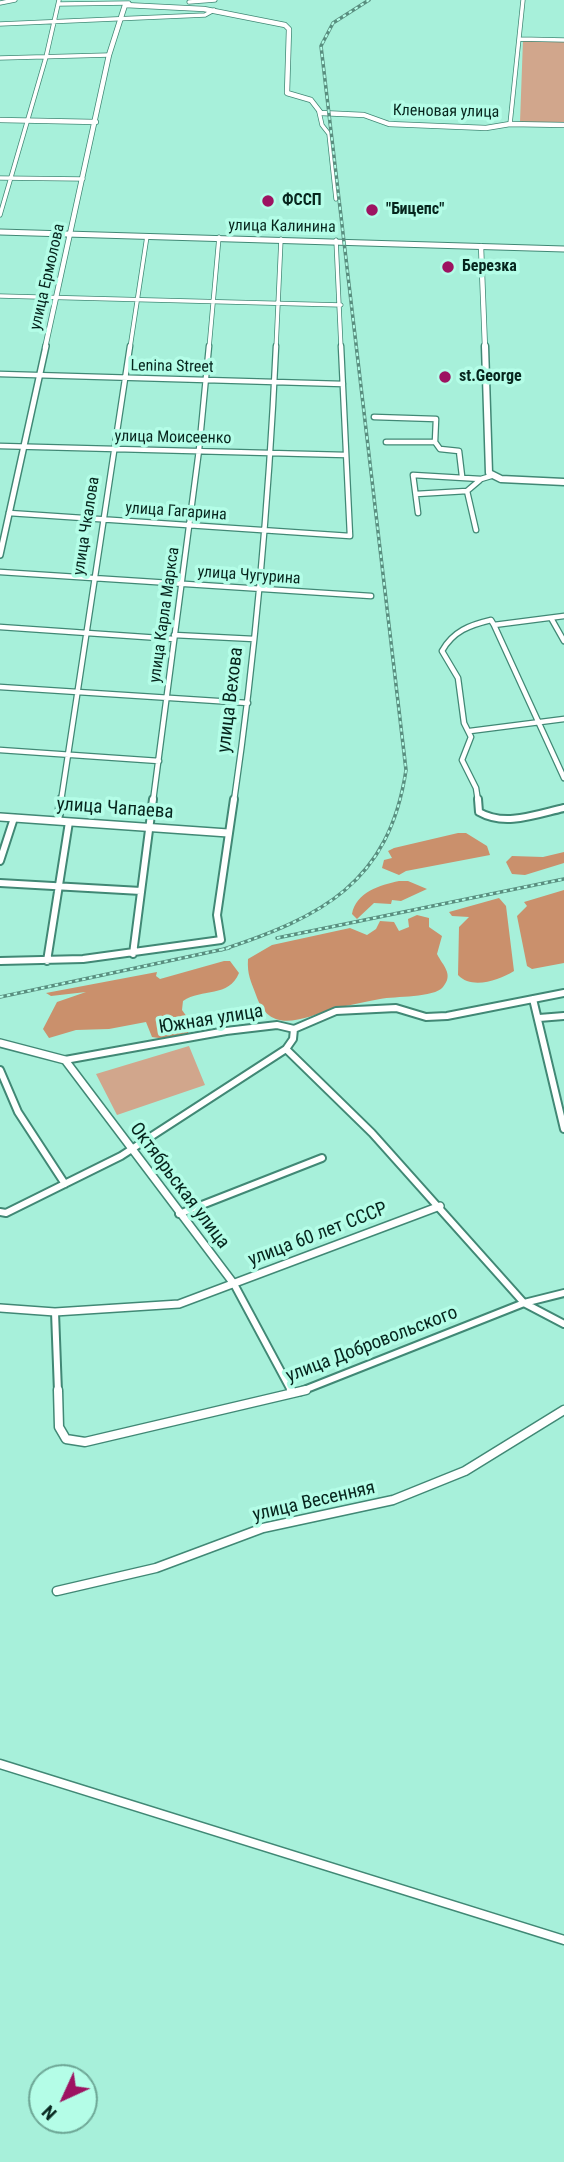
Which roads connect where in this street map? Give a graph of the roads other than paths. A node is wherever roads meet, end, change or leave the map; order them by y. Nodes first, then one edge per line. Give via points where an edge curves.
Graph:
1 (15, 0) edge
2 (215, 0) edge
3 (523, 0) edge
4 (59, 2) edge
5 (189, 2) junction
6 (0, 3) edge
7 (127, 4) junction
8 (214, 10) junction
9 (119, 19) junction
10 (56, 21) junction
11 (0, 24) edge
12 (520, 39) junction
13 (564, 40) edge
14 (109, 55) junction
15 (46, 57) junction
16 (0, 58) edge
17 (319, 112) junction
18 (0, 120) edge
19 (29, 120) junction
20 (96, 122) junction
21 (510, 124) junction
22 (564, 125) edge
23 (0, 178) edge
24 (12, 178) junction
25 (83, 179) junction
26 (336, 199) dead end
27 (0, 215) edge
28 (0, 232) edge
29 (70, 234) junction
30 (147, 236) junction
31 (219, 237) junction
32 (281, 239) junction
33 (336, 240) junction
34 (481, 246) junction
35 (564, 250) edge
36 (0, 296) edge
37 (56, 297) junction
38 (138, 298) junction
39 (214, 301) junction
40 (278, 302) junction
41 (341, 305) junction
42 (0, 374) edge
43 (39, 376) junction
44 (123, 378) junction
45 (205, 379) junction
46 (275, 382) junction
47 (343, 384) junction
48 (374, 416) dead end
49 (386, 442) dead end
50 (435, 442) junction
51 (0, 446) edge
52 (24, 448) junction
53 (113, 449) junction
54 (199, 450) junction
55 (271, 453) junction
56 (346, 455) junction
57 (462, 476) junction
58 (491, 476) junction
59 (481, 479) junction
60 (564, 482) edge
61 (467, 491) junction
62 (416, 494) junction
63 (0, 513) edge
64 (9, 513) junction
65 (418, 513) dead end
66 (103, 519) junction
67 (189, 525) junction
68 (264, 530) junction
69 (477, 530) dead end
70 (0, 555) edge
71 (0, 572) edge
72 (94, 579) junction
73 (182, 584) junction
74 (258, 589) junction
75 (371, 596) dead end
76 (564, 616) edge
77 (551, 618) junction
78 (494, 625) junction
79 (0, 627) edge
80 (86, 633) junction
81 (174, 637) junction
82 (254, 639) junction
83 (564, 641) edge
84 (0, 687) edge
85 (77, 692) junction
86 (166, 697) junction
87 (248, 704) junction
88 (564, 719) edge
89 (538, 723) junction
90 (470, 731) junction
91 (0, 750) edge
92 (68, 755) junction
93 (159, 761) junction
94 (564, 778) edge
95 (564, 808) edge
96 (0, 817) edge
97 (14, 818) junction
98 (58, 821) junction
99 (69, 822) junction
100 (149, 826) junction
101 (228, 834) junction
102 (0, 861) edge
103 (0, 883) edge
104 (58, 888) junction
105 (141, 891) junction
106 (132, 954) junction
107 (0, 961) edge
108 (47, 961) junction
109 (564, 993) edge
110 (533, 999) junction
111 (564, 1016) edge
112 (539, 1018) junction
113 (294, 1029) junction
114 (0, 1043) edge
115 (286, 1049) junction
116 (65, 1060) junction
117 (0, 1070) edge
118 (564, 1081) edge
119 (553, 1083) junction
120 (564, 1129) edge
121 (130, 1148) junction
122 (322, 1157) dead end
123 (65, 1184) junction
124 (440, 1206) junction
125 (0, 1212) edge
126 (179, 1214) junction
127 (234, 1284) junction
128 (564, 1293) edge
129 (524, 1303) junction
130 (0, 1308) edge
131 (55, 1312) junction
132 (564, 1324) edge
133 (293, 1393) junction
134 (564, 1410) edge
135 (57, 1591) dead end
136 (0, 1764) edge
137 (564, 1940) edge

1 - 6 street
2 - 5 street
3 - 12 street
4 - 7 street
4 - 10 street
5 - 7 street
5 - 8 street
7 - 9 street, улица Ермолова
8 - 9 street via 205,15
8 - 17 street via 285,25 289,29 287,93 311,100
9 - 10 street
9 - 14 street, улица Ермолова
10 - 11 street
10 - 15 street
12 - 13 street
12 - 21 street
14 - 15 street
14 - 20 street, улица Ермолова
15 - 16 street
15 - 19 street
17 - 21 street, Кленовая улица via 364,115 389,124 486,128
17 - 26 street via 321,125 329,134
18 - 19 street
19 - 20 street
19 - 24 street
20 - 25 street, улица Ермолова
21 - 22 street, Кленовая улица
23 - 24 street
24 - 25 street
24 - 27 street
25 - 29 street, улица Ермолова
28 - 29 main road, улица Калинина
29 - 30 main road, улица Калинина
29 - 37 street, улица Ермолова
30 - 31 main road, улица Калинина
30 - 38 street, улица Чкалова
31 - 32 main road, улица Калинина
31 - 39 street, улица Карла Маркса
32 - 33 main road, улица Калинина
32 - 40 street, улица Вехова
33 - 34 main road, улица Калинина
33 - 41 street
34 - 35 main road, улица Калинина
34 - 58 main road
36 - 37 street
37 - 38 street
37 - 43 street, улица Ермолова
38 - 39 street
38 - 44 street, улица Чкалова
39 - 40 street
39 - 45 street, улица Карла Маркса
40 - 41 street
40 - 46 street, улица Вехова
41 - 47 street
42 - 43 street, Lenina Street
43 - 44 street, Lenina Street
43 - 52 street, улица Ермолова
44 - 45 street, Lenina Street
44 - 53 street, улица Чкалова
45 - 46 street, Lenina Street
45 - 54 street, улица Карла Маркса
46 - 47 street, Lenina Street
46 - 55 street, улица Вехова
47 - 56 street
48 - 50 street via 436,419
49 - 50 street
50 - 57 street via 440,449 459,451
51 - 52 street, улица Моисеенко
52 - 53 street, улица Моисеенко
52 - 64 street, улица Ермолова
53 - 54 street, улица Моисеенко
53 - 66 street, улица Чкалова
54 - 55 street, улица Моисеенко
54 - 67 street, улица Карла Маркса
55 - 56 street, улица Моисеенко
55 - 68 street, улица Вехова
56 - 68 street, улица Гагарина via 350,536
57 - 59 street
57 - 62 street via 413,475
58 - 59 street
58 - 60 main road
59 - 61 street
61 - 62 street
61 - 69 street
62 - 65 street
63 - 64 street, улица Гагарина
64 - 66 street, улица Гагарина
64 - 70 street, улица Ермолова
66 - 67 street, улица Гагарина
66 - 72 street, улица Чкалова
67 - 68 street, улица Гагарина
67 - 73 street, улица Карла Маркса
68 - 74 street, улица Вехова
71 - 72 street, улица Чугурина
72 - 73 street, улица Чугурина
72 - 80 street, улица Чкалова
73 - 74 street, улица Чугурина
73 - 81 street, улица Карла Маркса
74 - 75 street, улица Чугурина
74 - 82 street, улица Вехова
76 - 77 street
77 - 78 street
77 - 83 street
78 - 89 street
78 - 90 street via 491,620 465,626 442,651 458,678 464,723
79 - 80 street
80 - 81 street
80 - 85 street, улица Чкалова
81 - 82 street
81 - 86 street, улица Карла Маркса
82 - 87 street, улица Вехова
84 - 85 street
85 - 86 street
85 - 92 street, улица Чкалова
86 - 87 street
86 - 93 street, улица Карла Маркса
87 - 101 street, улица Вехова
88 - 89 street
89 - 90 street
89 - 94 street
90 - 95 street via 460,755 462,767 477,789 479,812 484,817 501,819
91 - 92 street
92 - 93 street
92 - 98 street, улица Чкалова
93 - 100 street, улица Карла Маркса
96 - 97 street, улица Чапаева
97 - 98 street, улица Чапаева
97 - 102 street
98 - 99 street, улица Чапаева
99 - 100 street, улица Чапаева
99 - 104 street
100 - 101 street, улица Чапаева
100 - 105 street, улица Карла Маркса
101 - 106 street, улица Вехова via 217,915 221,940
103 - 104 street
104 - 105 street
104 - 108 street
105 - 106 street, улица Карла Маркса
106 - 108 street, улица Вехова
107 - 108 street, улица Вехова
109 - 110 street, Южная улица
110 - 112 street
110 - 113 street, Южная улица via 436,1017 396,1008 336,1011
111 - 112 street
112 - 119 street
113 - 115 street
113 - 116 street, Южная улица via 226,1031
114 - 116 street
115 - 121 street
115 - 124 street
116 - 121 street, Октябрьская улица
117 - 123 street via 7,1097
118 - 119 street
119 - 120 street
121 - 123 street
121 - 126 street, Октябрьская улица
122 - 126 street
123 - 125 street
124 - 127 street, улица 60 лет СССР
124 - 129 street
126 - 127 street, Октябрьская улица
127 - 131 street, улица 60 лет СССР via 179,1304
127 - 133 street, Октябрьская улица
128 - 129 street, улица Добровольского
129 - 132 street
129 - 133 street, улица Добровольского
130 - 131 street, улица 60 лет СССР
131 - 133 street, улица Добровольского via 59,1427 66,1439 85,1442
134 - 135 street, улица Весенняя via 465,1471 393,1500 263,1528 156,1568
136 - 137 street

